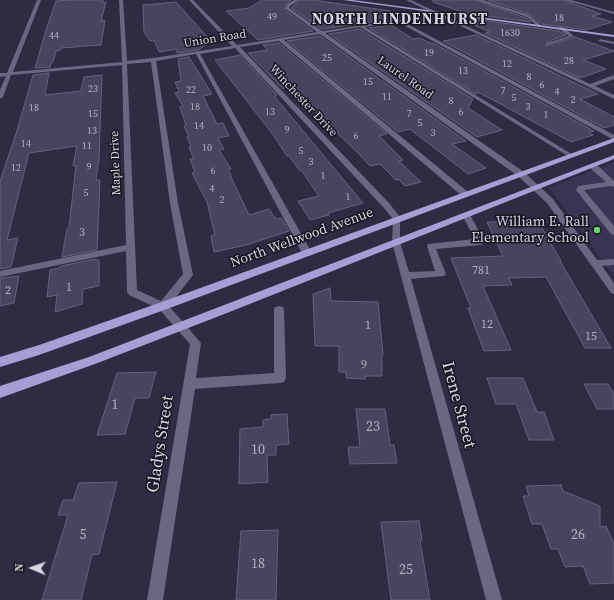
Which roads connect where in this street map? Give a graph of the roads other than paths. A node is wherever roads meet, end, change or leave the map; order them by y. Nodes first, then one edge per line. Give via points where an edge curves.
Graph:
1 (39, 0) edge
2 (120, 0) edge
3 (191, 0) edge
4 (297, 0) edge
5 (345, 0) edge
6 (408, 0) edge
7 (479, 0) edge
8 (567, 0) edge
9 (431, 11) junction
10 (614, 13) edge
11 (399, 21) junction
12 (539, 25) junction
13 (361, 26) junction
14 (561, 28) junction
15 (321, 32) junction
16 (614, 32) edge
17 (614, 36) edge
18 (280, 39) junction
19 (600, 40) dead end
20 (614, 43) edge
21 (549, 44) dead end
22 (235, 46) junction
23 (197, 52) junction
24 (153, 60) junction
25 (124, 61) junction
26 (9, 74) junction
27 (0, 75) edge
28 (614, 77) edge
29 (589, 86) junction
30 (0, 97) edge
31 (614, 97) edge
32 (614, 139) edge
33 (572, 156) junction
34 (614, 157) edge
35 (593, 166) junction
36 (521, 174) junction
37 (613, 184) edge
38 (536, 188) junction
39 (465, 194) junction
40 (466, 215) junction
41 (398, 219) junction
42 (614, 232) edge
43 (396, 242) junction
44 (131, 247) junction
45 (307, 253) junction
46 (614, 262) edge
47 (594, 263) junction
48 (0, 274) edge
49 (406, 276) junction
50 (614, 290) edge
51 (163, 306) junction
52 (279, 310) dead end
53 (181, 326) junction
54 (0, 362) edge
55 (189, 384) junction
56 (0, 392) edge
57 (154, 600) edge
58 (494, 600) edge

1 - 26 street
2 - 25 street, Maple Drive
3 - 22 street, Winchester Drive
4 - 15 street, Laurel Road via 288,6 288,10
5 - 9 main road
6 - 9 street
7 - 12 street via 528,16
8 - 10 street
9 - 11 street, Union Road via 416,13
9 - 12 main road
9 - 29 street
11 - 13 street, Union Road
11 - 32 street
12 - 14 main road
13 - 15 street, Union Road
13 - 33 street
14 - 16 main road
14 - 17 main road
14 - 21 street via 572,36
15 - 18 street, Union Road
15 - 36 street, Laurel Road
18 - 22 street, Union Road
18 - 39 street
19 - 20 street
22 - 23 street, Union Road
22 - 41 street, Winchester Drive
23 - 24 street, Union Road
23 - 45 street
24 - 25 street, Union Road
24 - 51 street via 174,203 188,275
25 - 26 street, Union Road
25 - 44 street, Maple Drive
26 - 27 street, Union Road
26 - 30 street
28 - 29 street
29 - 31 street
32 - 33 main road, North Wellwood Avenue
33 - 36 main road, North Wellwood Avenue
34 - 35 main road
35 - 37 street
35 - 38 main road
36 - 38 street, Laurel Road
36 - 39 main road, North Wellwood Avenue
37 - 42 street via 580,190
38 - 40 main road
38 - 47 street, Laurel Road via 550,201
39 - 41 main road, North Wellwood Avenue
40 - 43 main road
40 - 49 street via 481,242 431,246 441,274
41 - 43 street, Irene Street
41 - 45 main road, North Wellwood Avenue
43 - 49 street, Irene Street
43 - 53 main road
44 - 48 street
44 - 51 street, Maple Drive via 132,292
45 - 51 main road, North Wellwood Avenue
46 - 47 street
47 - 50 street, Laurel Road
49 - 58 street, Irene Street
51 - 53 street, Gladys Street
51 - 54 main road, North Wellwood Avenue
52 - 55 street via 280,378
53 - 55 street, Gladys Street via 196,343
53 - 56 main road via 91,361
55 - 57 street, Gladys Street

